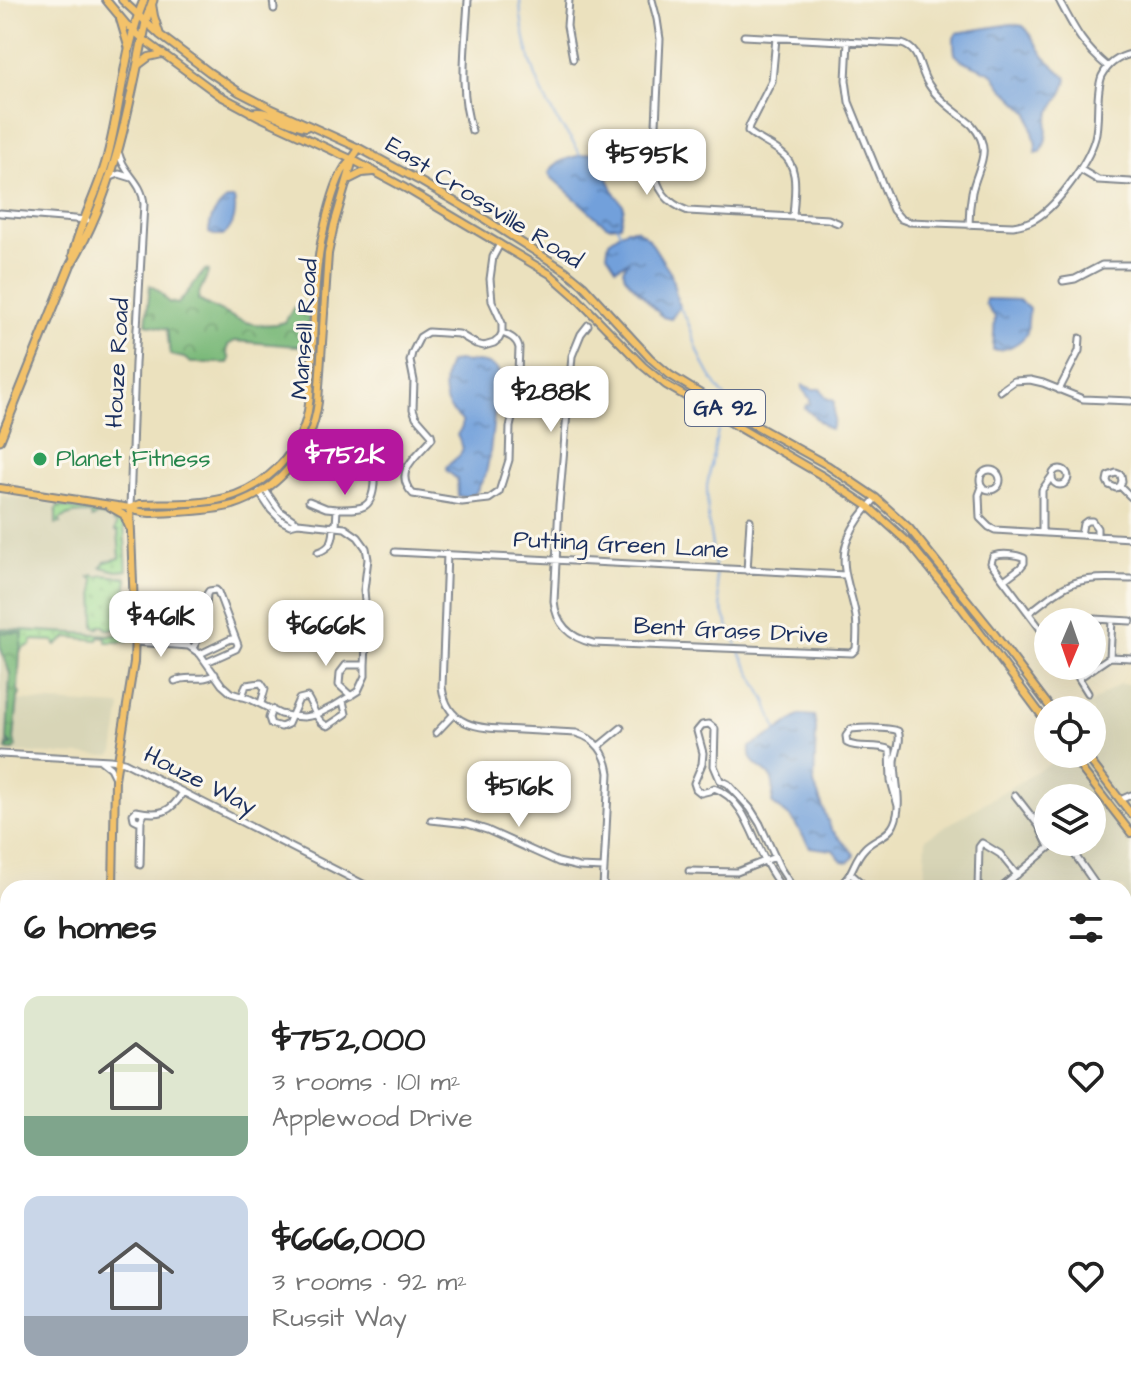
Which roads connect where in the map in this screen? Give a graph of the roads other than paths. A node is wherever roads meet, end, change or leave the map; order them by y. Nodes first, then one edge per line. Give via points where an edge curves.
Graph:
1 (106, 0) edge
2 (122, 0) edge
3 (144, 0) edge
4 (152, 0) edge
5 (273, 0) edge
6 (468, 0) edge
7 (569, 0) edge
8 (652, 0) edge
9 (1059, 0) edge
10 (274, 9) dead end
11 (119, 16) junction
12 (138, 16) junction
13 (145, 24) junction
14 (133, 31) junction
15 (160, 35) junction
16 (744, 36) dead end
17 (776, 38) junction
18 (143, 39) junction
19 (848, 41) junction
20 (129, 51) junction
21 (164, 54) junction
22 (1131, 54) edge
23 (573, 59) dead end
24 (137, 66) junction
25 (1108, 67) junction
26 (251, 113) junction
27 (314, 128) junction
28 (472, 131) dead end
29 (359, 148) junction
30 (331, 150) junction
31 (119, 153) junction
32 (353, 160) junction
33 (1081, 170) junction
34 (375, 172) junction
35 (342, 175) junction
36 (110, 177) junction
37 (133, 178) junction
38 (347, 182) junction
39 (1131, 182) edge
40 (2, 212) edge
41 (793, 217) junction
42 (89, 220) junction
43 (838, 223) dead end
44 (969, 225) junction
45 (500, 244) junction
46 (1131, 265) edge
47 (1063, 281) dead end
48 (588, 325) dead end
49 (502, 333) junction
50 (1080, 338) dead end
51 (1059, 390) junction
52 (1000, 391) dead end
53 (1131, 401) edge
54 (299, 437) junction
55 (0, 440) edge
56 (307, 441) junction
57 (344, 461) dead end
58 (1052, 476) dead end
59 (255, 485) junction
60 (0, 486) edge
61 (1120, 486) dead end
62 (982, 487) junction
63 (263, 491) junction
64 (1131, 497) edge
65 (876, 498) junction
66 (309, 501) dead end
67 (106, 505) junction
68 (869, 507) junction
69 (130, 508) junction
70 (337, 509) junction
71 (147, 512) junction
72 (750, 520) dead end
73 (335, 526) junction
74 (1042, 532) junction
75 (131, 534) junction
76 (1081, 535) junction
77 (1097, 536) junction
78 (1131, 538) edge
79 (318, 552) dead end
80 (395, 552) dead end
81 (447, 554) junction
82 (556, 560) junction
83 (747, 571) junction
84 (845, 575) junction
85 (1131, 579) edge
86 (1004, 580) junction
87 (1029, 613) junction
88 (1034, 620) edge
89 (1106, 620) edge
90 (1112, 620) junction
91 (1131, 621) edge
92 (135, 639) junction
93 (237, 640) junction
94 (191, 647) junction
95 (200, 654) junction
96 (1110, 657) junction
97 (1131, 658) edge
98 (1106, 660) edge
99 (207, 662) junction
100 (365, 665) junction
101 (215, 674) junction
102 (1080, 680) edge
103 (175, 681) dead end
104 (1088, 693) dead end
105 (351, 696) junction
106 (1041, 696) edge
107 (242, 697) junction
108 (343, 701) junction
109 (261, 703) junction
110 (1034, 706) edge
111 (272, 709) junction
112 (454, 714) junction
113 (316, 715) junction
114 (290, 716) junction
115 (621, 728) dead end
116 (436, 733) dead end
117 (599, 746) junction
118 (0, 754) edge
119 (99, 759) junction
120 (117, 761) junction
121 (1081, 768) edge
122 (1096, 768) edge
123 (115, 778) junction
124 (732, 789) junction
125 (183, 792) junction
126 (726, 794) junction
127 (1015, 795) dead end
128 (1131, 795) edge
129 (1120, 800) junction
130 (898, 806) junction
131 (1131, 814) edge
132 (431, 820) dead end
133 (1034, 820) edge
134 (1131, 833) edge
135 (1039, 856) edge
136 (1076, 856) edge
137 (775, 857) junction
138 (765, 862) junction
139 (140, 865) dead end
140 (604, 868) junction
141 (689, 871) dead end
142 (1017, 875) junction
143 (849, 877) junction
144 (113, 880) edge
145 (355, 880) edge
146 (603, 880) edge
147 (777, 880) edge
148 (788, 880) edge
149 (845, 880) edge
150 (851, 880) edge
151 (854, 880) edge
152 (978, 880) edge
153 (1011, 880) edge
154 (1092, 880) edge

1 - 11 main road
2 - 12 main road, East Crossville Road
3 - 12 highway
4 - 13 highway
4 - 15 main road
5 - 10 street
6 - 28 street via 463,88
7 - 23 street
8 - 41 street via 660,39 654,168 663,195 688,211
9 - 25 street via 1080,38
11 - 14 main road, GA 92
11 - 20 main road
12 - 13 main road, East Crossville Road
12 - 14 highway
13 - 15 main road, East Crossville Road / GA 92
13 - 18 highway
14 - 18 main road, GA 92
14 - 20 highway
15 - 27 main road, East Crossville Road / GA 92 via 239,92
16 - 17 street
17 - 19 street
17 - 41 street via 772,81 748,131 791,164
18 - 21 main road, East Crossville Road / GA 92
18 - 24 highway
19 - 44 street via 849,102 895,213 909,222
19 - 44 street via 911,47 929,87 977,131 984,156
20 - 42 highway
21 - 24 main road
21 - 26 main road, East Crossville Road / GA 92
22 - 25 street
24 - 31 highway
25 - 33 street via 1100,83 1095,138
26 - 27 main road via 261,111
26 - 30 main road, East Crossville Road / GA 92
27 - 29 main road, East Crossville Road / GA 92
29 - 32 main road, Mansell Road
29 - 65 main road, East Crossville Road / GA 92 via 566,271 670,375
30 - 32 main road, East Crossville Road / GA 92
30 - 35 main road
31 - 36 highway
31 - 37 street, Houze Road
32 - 34 main road, East Crossville Road / GA 92
32 - 35 main road, Mansell Road
32 - 38 main road, Mansell Road
33 - 39 street via 1098,180
33 - 44 street via 1031,221
34 - 38 main road
34 - 45 main road, East Crossville Road / GA 92
35 - 54 main road, Mansell Road via 322,241 309,402
36 - 37 street
36 - 42 highway
37 - 69 street, Houze Road via 143,194 144,212
38 - 56 main road, Mansell Road via 328,254 318,402
40 - 42 street
41 - 43 street
42 - 55 highway
45 - 49 street via 490,279
45 - 68 main road, East Crossville Road / GA 92 via 567,288 666,385
46 - 47 street via 1102,265
48 - 82 street via 572,356
49 - 49 street via 484,346 459,334 420,337 410,357 413,409 432,438 405,473 413,494 462,502 489,499 499,492 509,460 519,348
50 - 51 street
51 - 52 street via 1020,380
51 - 53 street via 1083,399
54 - 56 main road
54 - 59 main road, Mansell Road via 278,468
56 - 63 main road, Mansell Road via 289,468
57 - 70 street via 371,464 373,495 360,509
58 - 74 street via 1042,490
59 - 63 street
59 - 69 main road, Mansell Road via 214,500
60 - 67 main road, Mansell Road
61 - 64 street
62 - 62 street via 996,488 998,474 984,472
62 - 74 street via 980,518 989,527
63 - 71 main road, Mansell Road via 214,509
63 - 73 street via 271,510 290,525
65 - 68 street, Bent Grass Drive
65 - 106 main road, East Crossville Road / GA 92 via 909,528
66 - 70 street
67 - 69 main road, Mansell Road
67 - 75 main road via 124,515
68 - 84 street, Bent Grass Drive via 847,540
68 - 110 main road, East Crossville Road / GA 92 via 920,556
69 - 71 main road, Mansell Road
69 - 75 main road, Houze Road
70 - 73 street
71 - 75 main road
72 - 83 street
73 - 79 street via 332,543
73 - 100 street via 355,534 367,554
74 - 76 street
75 - 92 main road, Houze Road
76 - 77 street
76 - 77 street via 1083,524 1092,521
77 - 78 street
80 - 81 street, Putting Green Lane
81 - 82 street, Putting Green Lane
81 - 112 street via 442,687
82 - 83 street, Putting Green Lane
82 - 84 street, Bent Grass Drive via 554,608 560,623 574,637 593,643 852,653 857,626
83 - 84 street, Putting Green Lane
85 - 87 street via 1081,579
86 - 86 street via 991,563 993,556 1024,558
86 - 87 street
87 - 88 street
89 - 90 street
90 - 91 street
90 - 96 street
92 - 94 street
92 - 120 main road, Houze Road
93 - 94 street via 218,592 212,589 204,629
93 - 95 street
93 - 99 street via 236,649
94 - 95 street
95 - 99 street
96 - 97 street
96 - 98 street
99 - 101 street
100 - 105 street via 363,683
100 - 105 street via 346,665 340,673 339,685
101 - 103 street
101 - 107 street via 228,691
102 - 104 street
105 - 108 street
107 - 109 street
107 - 109 street via 246,685 261,683
108 - 113 street
108 - 113 street via 346,714 331,725
109 - 111 street
111 - 114 street
111 - 114 street via 271,724 285,726
112 - 116 street
112 - 117 street via 476,727 576,733
113 - 114 street
113 - 114 street via 302,697
115 - 117 street
117 - 140 street via 609,773
118 - 119 street, Houze Way
119 - 120 street, Houze Way
119 - 123 street
120 - 123 main road, Houze Road
120 - 125 street, Houze Way
121 - 134 main road
122 - 129 main road
123 - 144 main road, Houze Road
124 - 126 street
124 - 126 street via 714,766 715,729 702,725 697,731 703,753 696,789
124 - 137 street via 750,808
125 - 139 street via 171,809 141,816
125 - 145 street, Houze Way
126 - 138 street via 743,814
127 - 133 street
128 - 129 street
129 - 131 main road
130 - 130 street via 898,731 851,729 847,743 890,750
130 - 143 street via 890,831 861,852
132 - 140 street via 468,824 558,862
135 - 142 street
136 - 154 street
137 - 138 street
137 - 148 street
138 - 141 street via 737,872
138 - 147 street
140 - 146 street
142 - 152 street via 1000,854 982,843
142 - 153 street
143 - 149 street
143 - 150 street
143 - 151 street

